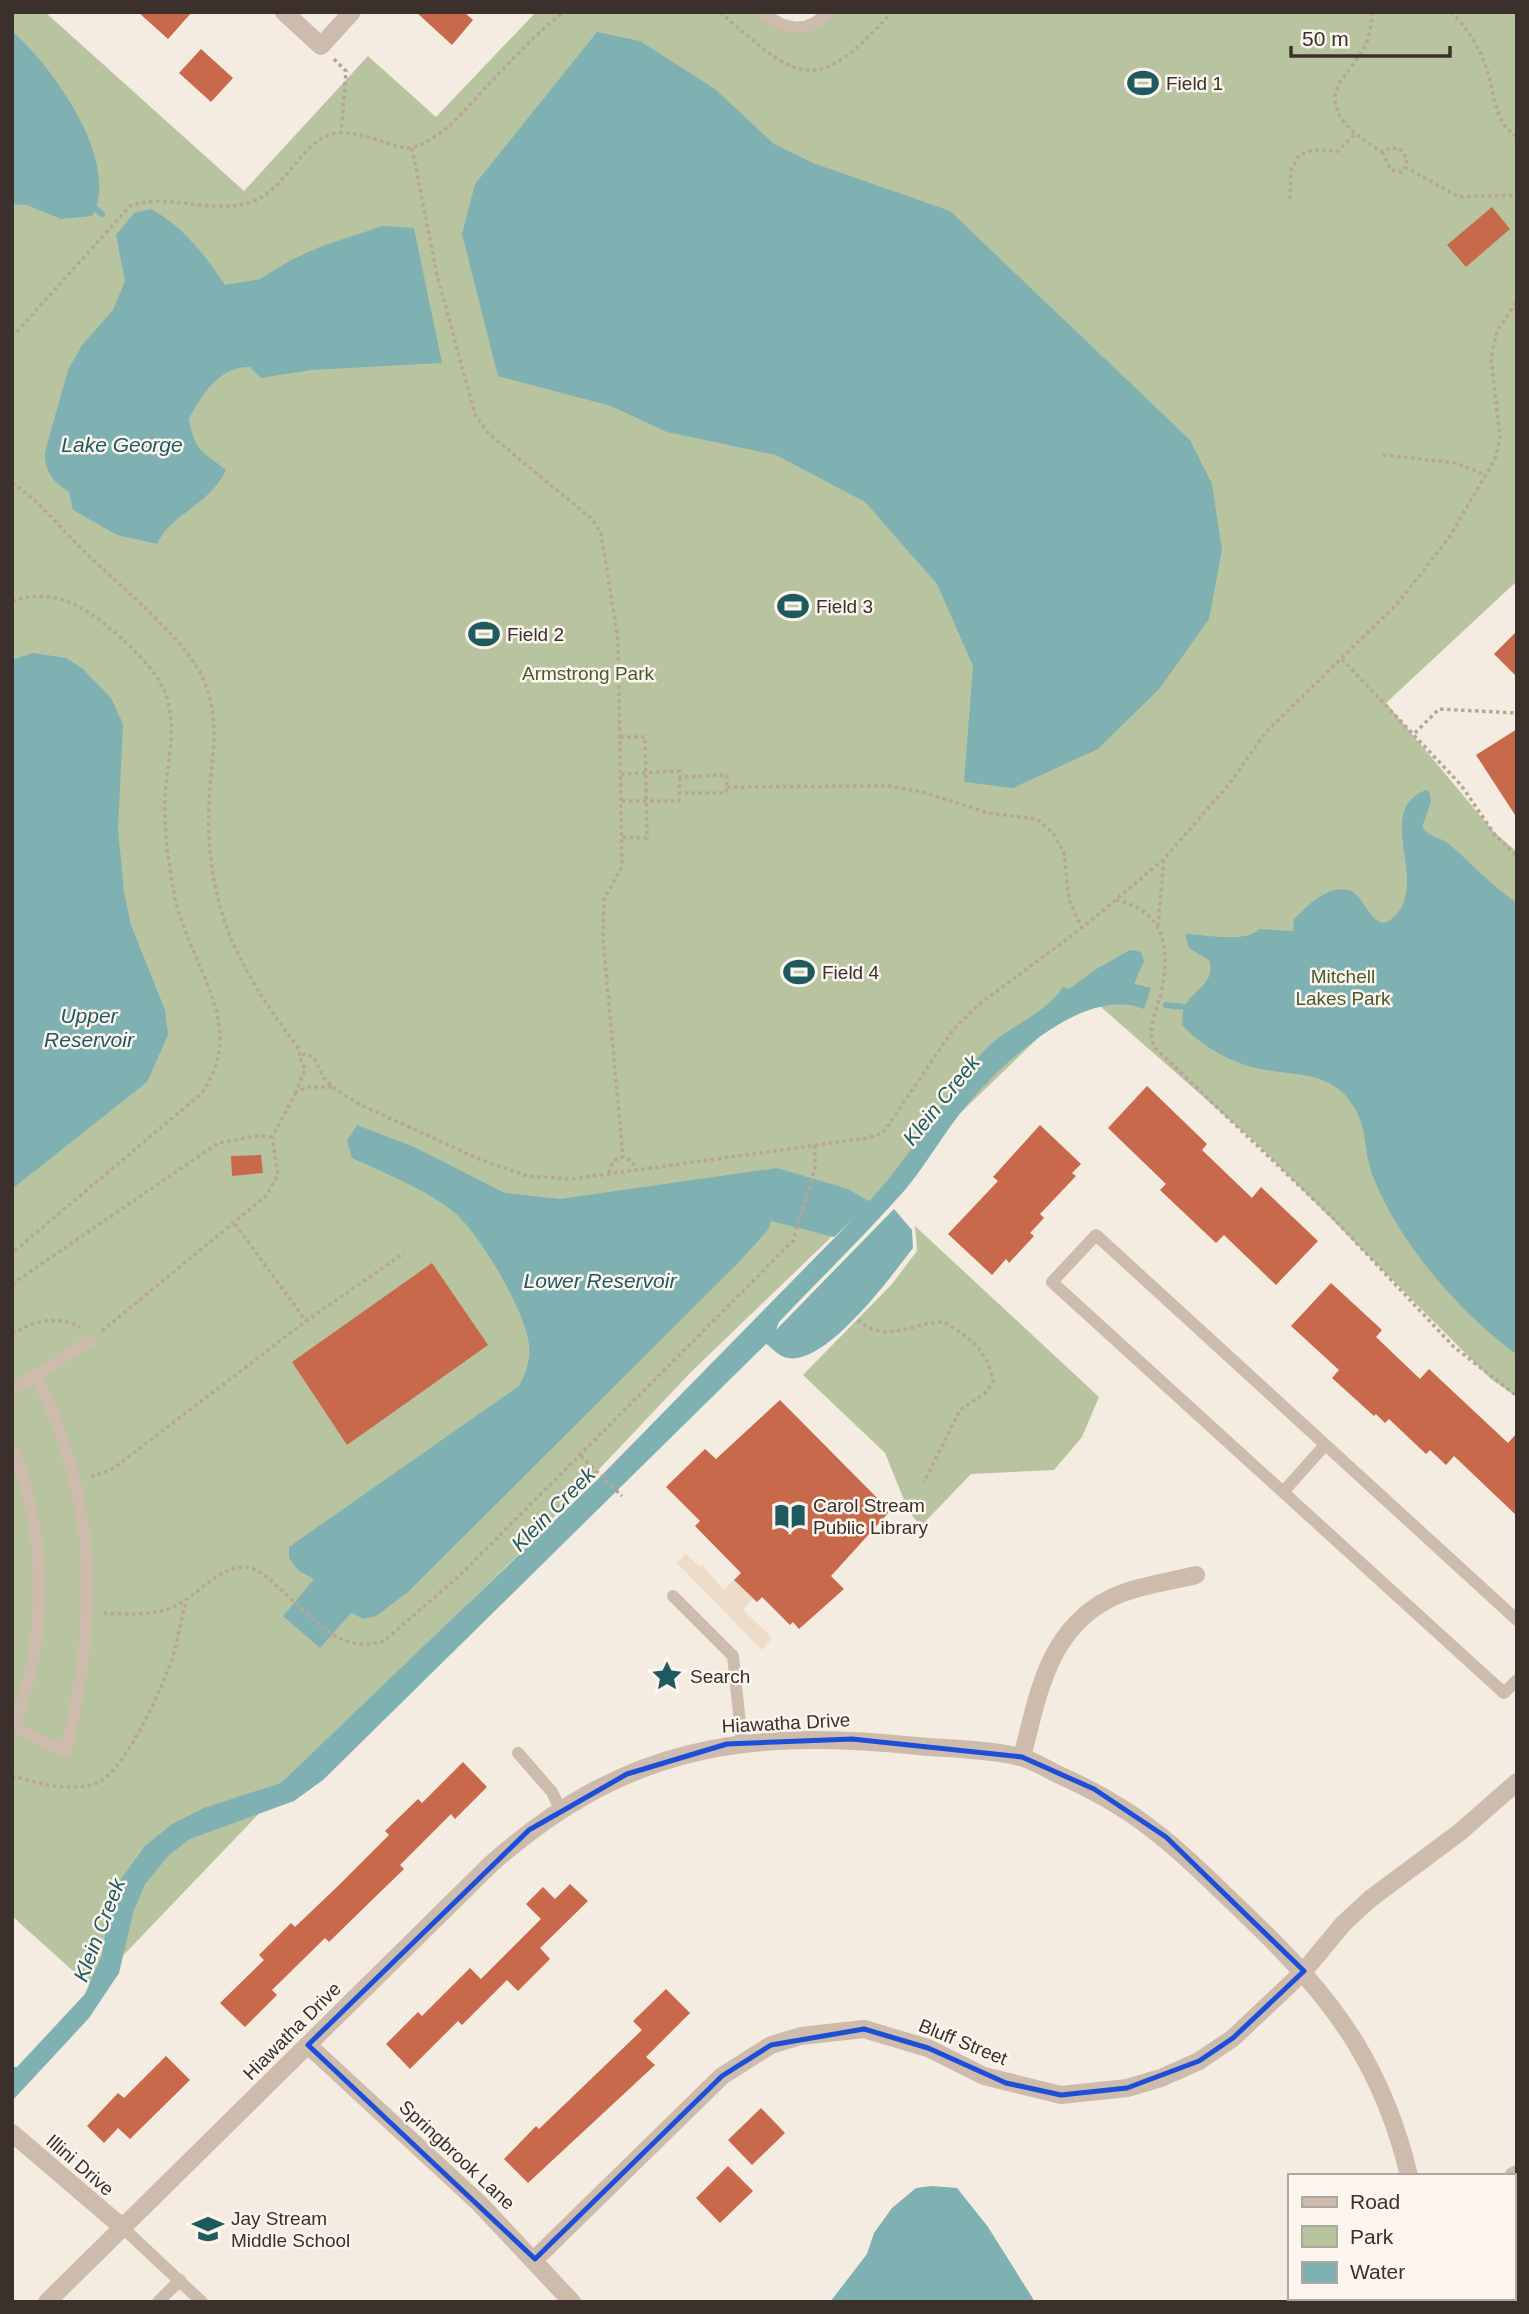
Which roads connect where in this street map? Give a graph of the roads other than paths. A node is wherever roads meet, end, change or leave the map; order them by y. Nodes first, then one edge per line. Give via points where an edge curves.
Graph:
1 (284, 12) edge
2 (352, 12) edge
3 (763, 12) edge
4 (828, 12) edge
5 (90, 1340) road end
6 (35, 1374) junction
7 (12, 1390) edge
8 (1325, 1445) junction
9 (12, 1448) edge
10 (1284, 1491) junction
11 (1196, 1575) dead end
12 (673, 1596) dead end
13 (1517, 1620) edge
14 (1517, 1680) edge
15 (12, 1726) edge
16 (742, 1743) junction
17 (519, 1753) dead end
18 (1022, 1757) junction
19 (1517, 1782) edge
20 (560, 1809) junction
21 (1304, 1971) junction
22 (308, 2045) junction
23 (12, 2133) edge
24 (1408, 2174) edge
25 (122, 2227) junction
26 (535, 2259) junction
27 (180, 2280) junction
28 (47, 2302) edge
29 (158, 2302) edge
30 (202, 2302) edge
31 (572, 2302) edge

1 - 2 street via 321,46
3 - 4 lane via 791,29 809,26
5 - 6 lane
6 - 7 lane
6 - 15 lane via 60,1431 76,1484 84,1532 85,1663 66,1752
8 - 10 lane
8 - 10 lane via 1096,1235 1052,1282
8 - 13 lane
9 - 15 lane via 24,1478 38,1564 30,1679
10 - 14 lane via 1504,1693
11 - 18 street via 1110,1598 1061,1638 1049,1659
12 - 16 lane via 733,1656
16 - 18 street, Hiawatha Drive via 852,1739
16 - 20 street, Hiawatha Drive via 665,1759 596,1787
17 - 20 lane via 552,1792
18 - 21 street, Hiawatha Drive via 1094,1790 1166,1837
19 - 21 street, Bluff Street via 1460,1832 1370,1899
20 - 22 street, Hiawatha Drive via 491,1864
21 - 24 street, Hiawatha Drive via 1354,2040 1377,2081
21 - 26 street, Bluff Street via 1233,2038 1199,2061 1127,2088 1061,2095 1006,2083 928,2048 864,2029 801,2036 772,2045 722,2076
22 - 25 street, Hiawatha Drive
22 - 26 street, Springbrook Lane
23 - 25 street, Illini Drive
25 - 27 lane
25 - 28 street, Hiawatha Drive
26 - 31 street, Springbrook Lane
27 - 29 lane
27 - 30 lane

